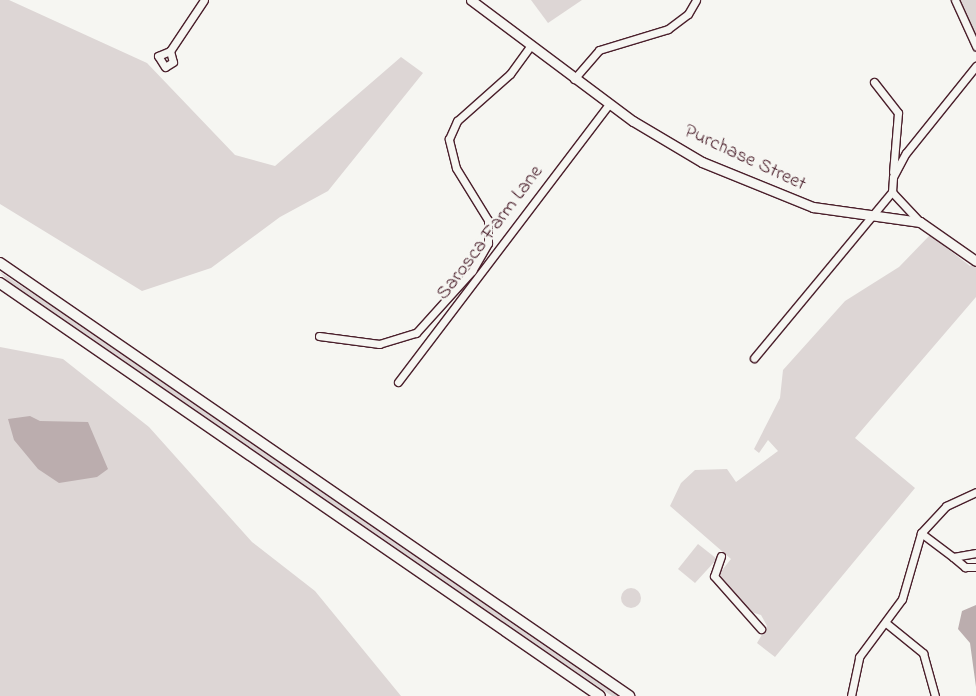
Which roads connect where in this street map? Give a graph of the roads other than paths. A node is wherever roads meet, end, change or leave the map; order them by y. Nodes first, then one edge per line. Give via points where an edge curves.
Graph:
1 (204, 0) edge
2 (471, 0) edge
3 (696, 0) edge
4 (955, 0) edge
5 (976, 46) edge
6 (529, 48) junction
7 (170, 51) dead end
8 (976, 66) edge
9 (574, 79) junction
10 (874, 82) dead end
11 (609, 104) junction
12 (893, 177) junction
13 (892, 192) junction
14 (873, 216) junction
15 (920, 222) junction
16 (976, 262) edge
17 (0, 263) edge
18 (0, 283) edge
19 (319, 336) dead end
20 (754, 358) dead end
21 (398, 382) dead end
22 (976, 492) edge
23 (921, 534) junction
24 (976, 553) edge
25 (721, 556) dead end
26 (953, 557) junction
27 (976, 567) edge
28 (886, 624) junction
29 (761, 629) dead end
30 (600, 696) edge
31 (629, 696) edge
32 (851, 696) edge
33 (936, 696) edge

1 - 7 street
2 - 6 main road, Purchase Street
3 - 9 street via 688,14 668,29 599,50
4 - 5 street
6 - 9 main road, Purchase Street
6 - 19 street via 516,67 457,120 449,138 456,168 488,220 488,243 472,271 416,333 379,344
8 - 12 street via 906,153
9 - 11 main road, Purchase Street
10 - 12 street via 898,113
11 - 14 main road, Purchase Street via 702,162 778,195 813,208
11 - 21 street, Sarosca Farm Lane
12 - 13 street
13 - 14 street
13 - 15 street
14 - 15 main road, Purchase Street
14 - 20 street
15 - 16 main road, Purchase Street
17 - 31 highway
18 - 30 highway
22 - 23 street via 946,506
23 - 26 street
23 - 28 street via 902,599
24 - 26 street
25 - 29 street via 714,576
26 - 27 street via 965,567
28 - 32 street via 859,658
28 - 33 street via 923,653

